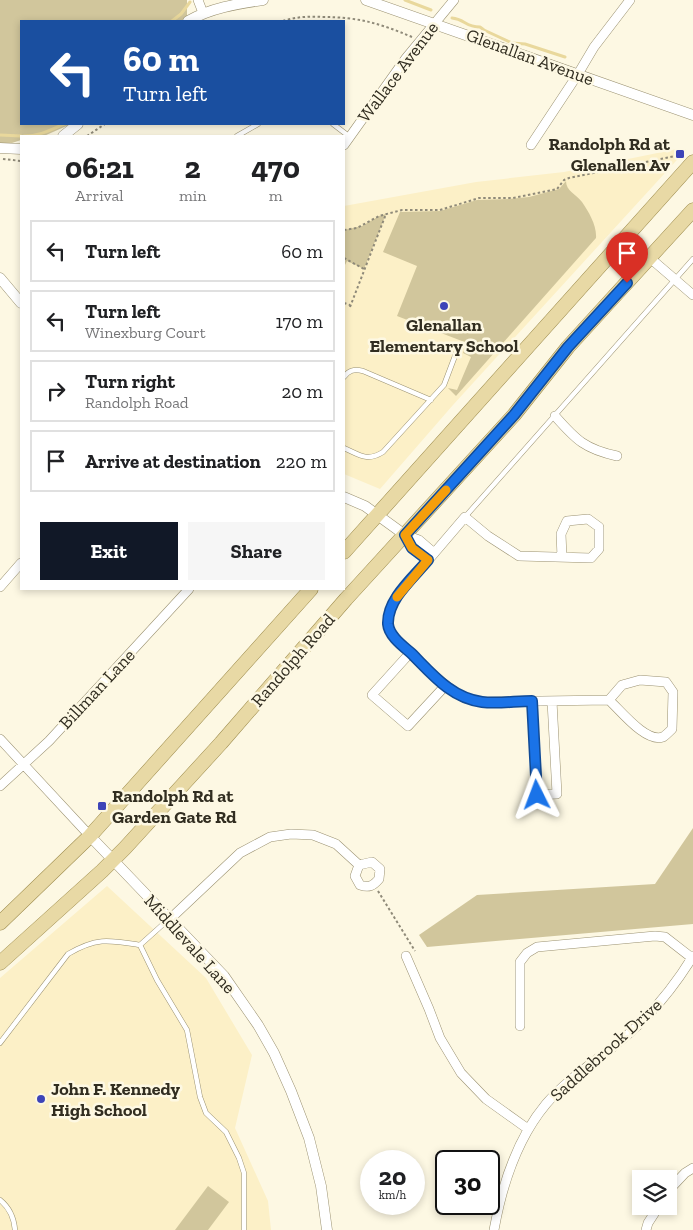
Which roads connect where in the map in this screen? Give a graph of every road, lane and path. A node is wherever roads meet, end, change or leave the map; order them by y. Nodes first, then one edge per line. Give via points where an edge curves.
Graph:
1 (198, 0) edge
2 (263, 0) edge
3 (366, 0) edge
4 (454, 0) edge
5 (630, 0) edge
6 (202, 13) junction
7 (190, 20) edge
8 (289, 20) edge
9 (434, 23) junction
10 (412, 37) dead end
11 (578, 74) junction
12 (693, 115) edge
13 (77, 125) edge
14 (105, 125) edge
15 (256, 125) edge
16 (334, 125) edge
17 (64, 135) edge
18 (89, 135) edge
19 (239, 135) edge
20 (350, 137) junction
21 (345, 144) edge
22 (530, 145) dead end
23 (0, 148) edge
24 (20, 149) edge
25 (680, 155) dead end
26 (3, 159) dead end
27 (20, 162) edge
28 (693, 162) edge
29 (693, 210) edge
30 (386, 214) junction
31 (345, 230) edge
32 (345, 258) edge
33 (650, 258) junction
34 (693, 259) edge
35 (364, 268) junction
36 (0, 278) edge
37 (675, 279) junction
38 (693, 295) edge
39 (20, 302) edge
40 (345, 303) edge
41 (458, 348) dead end
42 (345, 375) edge
43 (431, 400) junction
44 (555, 416) junction
45 (345, 448) edge
46 (616, 456) dead end
47 (345, 496) edge
48 (377, 514) junction
49 (465, 517) junction
50 (405, 535) junction
51 (345, 551) edge
52 (431, 556) junction
53 (562, 557) junction
54 (20, 564) edge
55 (0, 587) edge
56 (188, 590) edge
57 (310, 590) edge
58 (410, 652) junction
59 (445, 686) junction
60 (609, 700) junction
61 (532, 701) junction
62 (552, 701) junction
63 (0, 739) edge
64 (24, 764) junction
65 (0, 786) edge
66 (90, 836) junction
67 (113, 860) junction
68 (358, 865) junction
69 (373, 886) junction
70 (170, 918) junction
71 (0, 923) edge
72 (140, 945) junction
73 (406, 956) joint
74 (692, 957) edge
75 (0, 963) edge
76 (520, 1026) dead end
77 (0, 1044) edge
78 (528, 1129) junction
79 (693, 1168) edge
80 (677, 1182) edge
81 (0, 1200) edge
82 (653, 1215) edge
83 (15, 1230) edge
84 (244, 1230) edge
85 (327, 1230) edge
86 (494, 1230) edge
87 (646, 1230) edge

1 - 6 street
2 - 6 street
3 - 9 street, Glenallan Avenue
4 - 9 street, Wallace Avenue
5 - 11 street
6 - 7 street
8 - 10 path via 314,16 347,17 366,20
9 - 11 street, Glenallan Avenue
9 - 20 street, Wallace Avenue
11 - 12 street, Glenallan Avenue
11 - 22 street
13 - 17 street
14 - 18 path
15 - 19 lane
16 - 20 lane
20 - 21 street, Wallace Avenue
23 - 24 street
25 - 30 path via 569,178 557,189 519,197 479,198 440,210 409,209
26 - 27 path
28 - 48 main road
29 - 33 main road, Randolph Road
30 - 31 path via 357,228
30 - 35 path
32 - 35 path
33 - 37 street
33 - 50 main road, Randolph Road
34 - 37 lane
35 - 40 path via 350,306
36 - 39 street
37 - 38 street
37 - 44 lane
41 - 43 lane via 444,385
42 - 43 lane via 351,371 363,371
43 - 45 lane via 377,456 367,458
44 - 46 street via 572,436 596,451
44 - 49 lane
47 - 48 street
48 - 50 street
48 - 51 main road
49 - 52 street
49 - 53 street via 519,556
50 - 52 street via 412,548
50 - 67 main road, Randolph Road
52 - 58 street via 390,609 388,625 394,637
53 - 53 street via 591,558 599,549 599,528 588,519 567,521 561,534
54 - 55 street
56 - 64 street, Billman Lane
57 - 66 main road, Randolph Road
58 - 59 street
58 - 59 street via 372,695 408,726
59 - 61 street via 463,697 483,702
60 - 60 street via 622,685 640,680 666,682 673,692 672,729 664,736 652,737
60 - 62 street
61 - 62 street
61 - 62 street via 537,795 557,794
63 - 64 street
64 - 65 street, Billman Lane
64 - 66 street
66 - 67 street, Middlevale Lane
66 - 71 main road, Randolph Road
67 - 70 street, Middlevale Lane
67 - 75 main road, Randolph Road
68 - 69 street via 355,876 360,885
68 - 69 street via 372,862 380,870 379,879
68 - 70 street via 336,844 313,835 270,837 240,852
69 - 73 path via 416,952
70 - 72 lane
70 - 85 street, Middlevale Lane via 224,976 274,1053 309,1138
72 - 77 lane via 99,940 84,944 68,954
72 - 84 lane via 187,1030 206,1113 226,1132 239,1158 244,1173
73 - 78 street via 440,1038 461,1073 486,1099
74 - 76 street via 665,937 655,936 537,947 520,962
74 - 78 street, Saddlebrook Drive via 651,1013 563,1086
78 - 86 street, Saddlebrook Drive via 510,1166
79 - 80 street
81 - 83 lane via 12,1214
82 - 87 street

